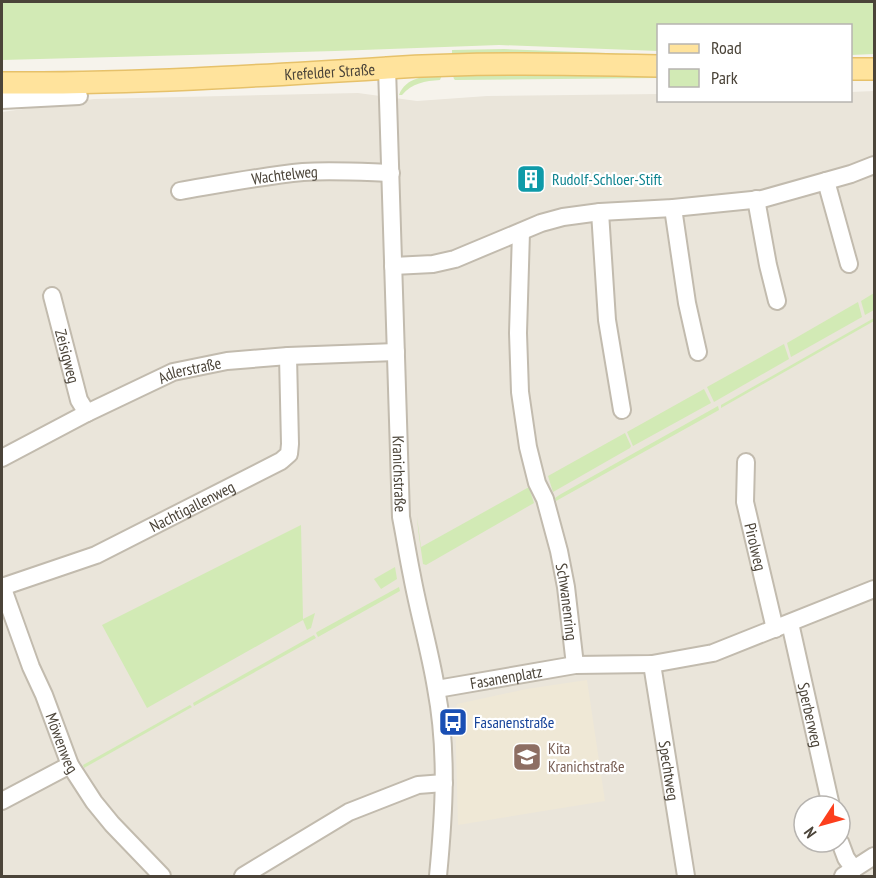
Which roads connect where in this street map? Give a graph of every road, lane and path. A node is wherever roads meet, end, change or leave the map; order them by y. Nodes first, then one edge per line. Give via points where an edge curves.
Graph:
1 (657, 66) edge
2 (387, 68) junction
3 (852, 69) edge
4 (874, 69) edge
5 (2, 83) edge
6 (79, 96) dead end
7 (2, 100) edge
8 (874, 165) edge
9 (391, 173) junction
10 (826, 181) junction
11 (180, 191) dead end
12 (756, 199) junction
13 (674, 208) junction
14 (600, 212) junction
15 (521, 232) junction
16 (849, 264) dead end
17 (393, 266) junction
18 (52, 296) dead end
19 (777, 301) dead end
20 (396, 352) junction
21 (698, 352) dead end
22 (288, 356) junction
23 (622, 410) dead end
24 (87, 413) junction
25 (2, 458) edge
26 (746, 462) dead end
27 (2, 586) edge
28 (874, 589) edge
29 (783, 626) junction
30 (652, 664) junction
31 (575, 665) junction
32 (436, 689) junction
33 (70, 765) junction
34 (444, 783) junction
35 (828, 794) edge
36 (2, 801) edge
37 (844, 854) edge
38 (874, 856) edge
39 (848, 873) edge
40 (162, 876) edge
41 (243, 876) edge
42 (438, 876) edge
43 (686, 876) edge

1 - 2 main road, Krefelder Straße
2 - 5 main road, Krefelder Straße via 77,84
2 - 9 street, Kranichstraße
3 - 4 main road
6 - 7 street
8 - 10 street
9 - 11 street, Wachtelweg via 305,172
9 - 17 street, Kranichstraße
10 - 12 street
10 - 16 street
12 - 13 street
12 - 19 street
13 - 14 street
13 - 21 street
14 - 15 street via 563,217
14 - 23 street via 607,320
15 - 17 street via 455,259
15 - 31 street, Schwanenring via 520,392 528,447 564,578
17 - 20 street, Kranichstraße
18 - 24 street, Zeisigweg via 79,400
20 - 22 street, Adlerstraße
20 - 32 street, Kranichstraße via 401,517
22 - 24 street, Adlerstraße via 227,361 173,372
22 - 27 street, Nachtigallenweg via 290,444 289,454 281,461 96,555
24 - 25 street, Adlerstraße
26 - 29 street, Pirolweg via 745,502
27 - 33 street, Möwenweg
28 - 29 street
29 - 30 street via 713,653
29 - 35 street, Sperberweg
30 - 31 street
30 - 43 street, Spechtweg
31 - 32 street, Fasanenplatz
32 - 34 street, Kranichstraße
33 - 36 street
33 - 40 street, Möwenweg via 112,824
34 - 41 street via 418,786 349,812
34 - 42 street, Kranichstraße
37 - 39 street
38 - 39 street

